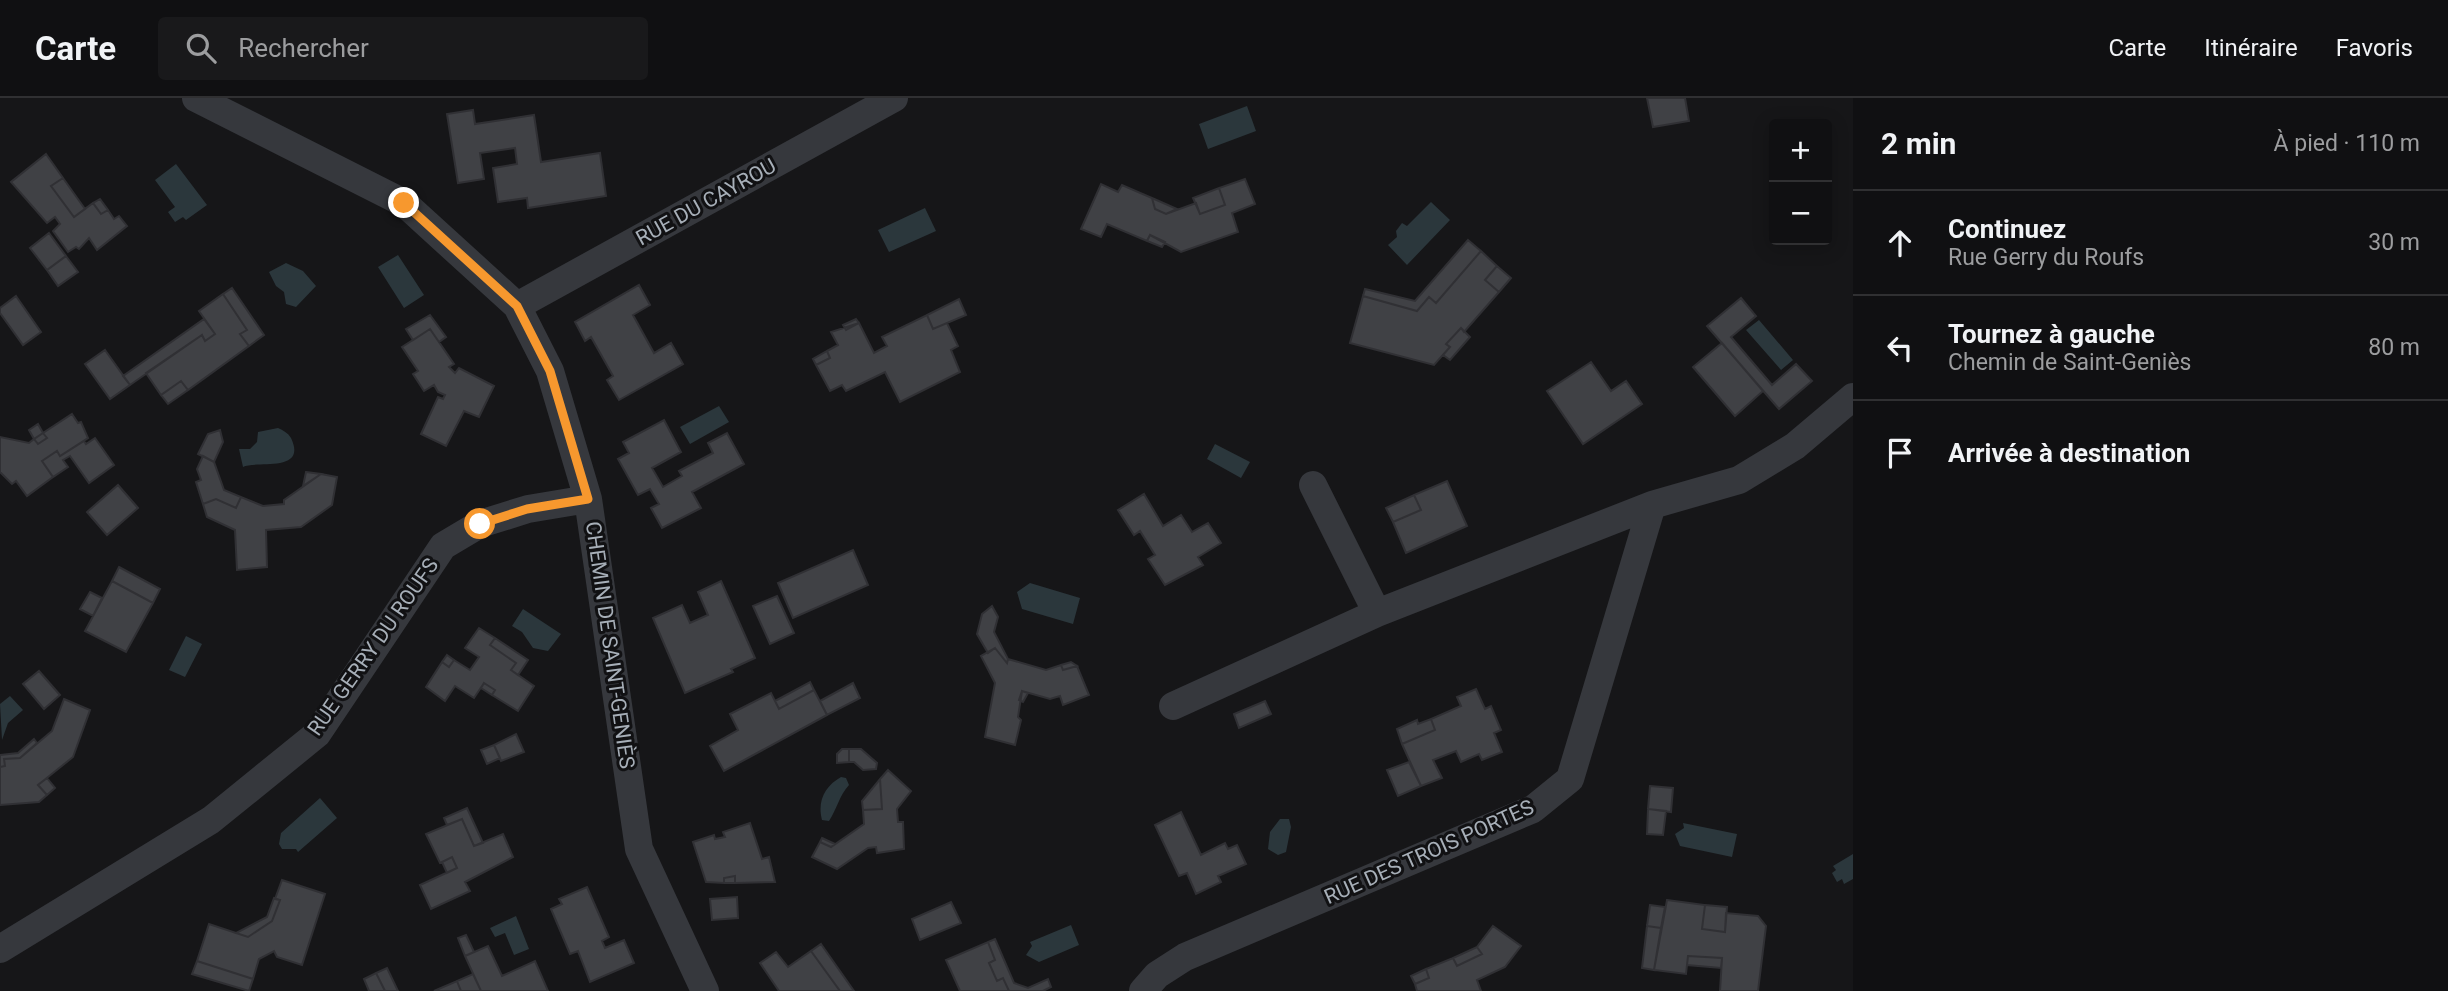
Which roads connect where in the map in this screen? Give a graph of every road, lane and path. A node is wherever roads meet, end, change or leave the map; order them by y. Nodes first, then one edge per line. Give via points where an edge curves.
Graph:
1 (196, 98) edge
2 (894, 98) edge
3 (517, 306) junction
4 (1853, 397) edge
5 (1313, 485) dead end
6 (588, 499) junction
7 (1652, 505) junction
8 (1377, 613) junction
9 (1173, 706) dead end
10 (0, 949) edge
11 (694, 988) edge
12 (1143, 991) edge

1 - 3 street, CHEMIN DE SAINT-GENIÈS via 404,203
2 - 3 street, RUE DU CAYROU
3 - 6 street, CHEMIN DE SAINT-GENIÈS via 550,371
4 - 7 street via 1796,446 1739,480
5 - 8 street
6 - 10 street, RUE GERRY DU ROUFS via 527,509 480,524 443,546 317,734 211,820
6 - 11 street, CHEMIN DE SAINT-GENIÈS via 639,849
7 - 8 street
7 - 12 street, RUE DES TROIS PORTES via 1570,779 1533,810 1185,957 1157,975
8 - 9 street

